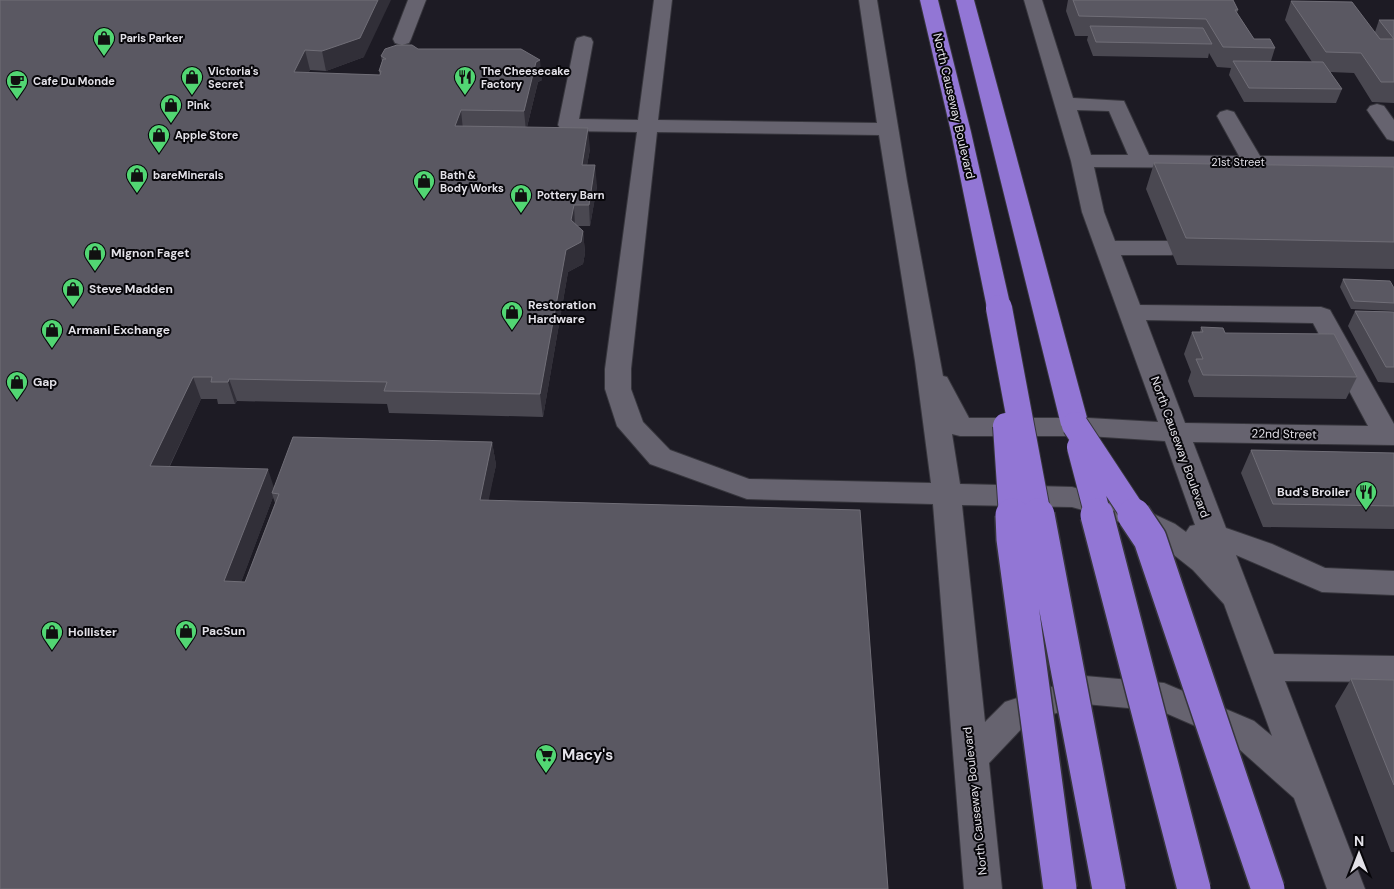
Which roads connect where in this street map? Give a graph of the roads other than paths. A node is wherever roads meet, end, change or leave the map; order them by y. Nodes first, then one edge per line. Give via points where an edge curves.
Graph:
1 (418, 0) edge
2 (663, 0) edge
3 (868, 0) edge
4 (929, 0) edge
5 (965, 0) edge
6 (1032, 0) edge
7 (402, 39) dead end
8 (584, 42) dead end
9 (1065, 104) junction
10 (1378, 110) dead end
11 (1227, 116) dead end
12 (648, 126) junction
13 (888, 129) junction
14 (1394, 134) edge
15 (1082, 161) junction
16 (1141, 161) junction
17 (1253, 162) junction
18 (1394, 163) edge
19 (1106, 248) junction
20 (1171, 248) dead end
21 (999, 308) junction
22 (1130, 312) junction
23 (928, 361) junction
24 (1075, 425) junction
25 (1175, 432) junction
26 (1390, 436) edge
27 (948, 495) junction
28 (1155, 528) junction
29 (1213, 535) junction
30 (1394, 583) edge
31 (1236, 598) junction
32 (1263, 666) junction
33 (1394, 669) edge
34 (970, 759) junction
35 (1309, 789) junction
36 (983, 889) edge
37 (1060, 889) edge
38 (1109, 889) edge
39 (1194, 889) edge
40 (1268, 889) edge
41 (1346, 889) edge

1 - 7 street
2 - 12 street
3 - 13 street, North Causeway Boulevard
4 - 21 highway, North Causeway Boulevard
5 - 24 highway
6 - 9 street, North Causeway Boulevard
8 - 12 street via 568,125
9 - 15 street, North Causeway Boulevard
9 - 16 street via 1117,105
10 - 14 street
11 - 17 street
12 - 13 street
12 - 27 street via 618,369 618,389 631,426 660,457 747,489
13 - 23 street, North Causeway Boulevard
15 - 16 street, 21st Street
15 - 19 street, North Causeway Boulevard via 1093,212
16 - 17 street, 21st Street
17 - 18 street, 21st Street
19 - 20 street
19 - 22 street, North Causeway Boulevard
21 - 37 highway, bridge via 1013,539
21 - 38 highway, North Causeway Boulevard, bridge
22 - 25 street, North Causeway Boulevard
22 - 26 street via 1321,315
23 - 25 street, 22nd Street via 960,427 1088,427
23 - 27 street, North Causeway Boulevard
24 - 39 highway, bridge
24 - 40 highway, bridge via 1150,539
25 - 26 street, 22nd Street
25 - 29 street, North Causeway Boulevard
27 - 28 street via 1072,497 1120,510
27 - 34 street, North Causeway Boulevard
28 - 29 street
28 - 31 street via 1204,562
29 - 30 street via 1262,552 1322,580
29 - 31 street, North Causeway Boulevard
31 - 32 street, North Causeway Boulevard
32 - 33 street
32 - 35 street, North Causeway Boulevard
34 - 35 street via 1017,712 1085,690 1115,692 1164,697 1242,731
34 - 36 street, North Causeway Boulevard
35 - 41 street, North Causeway Boulevard

